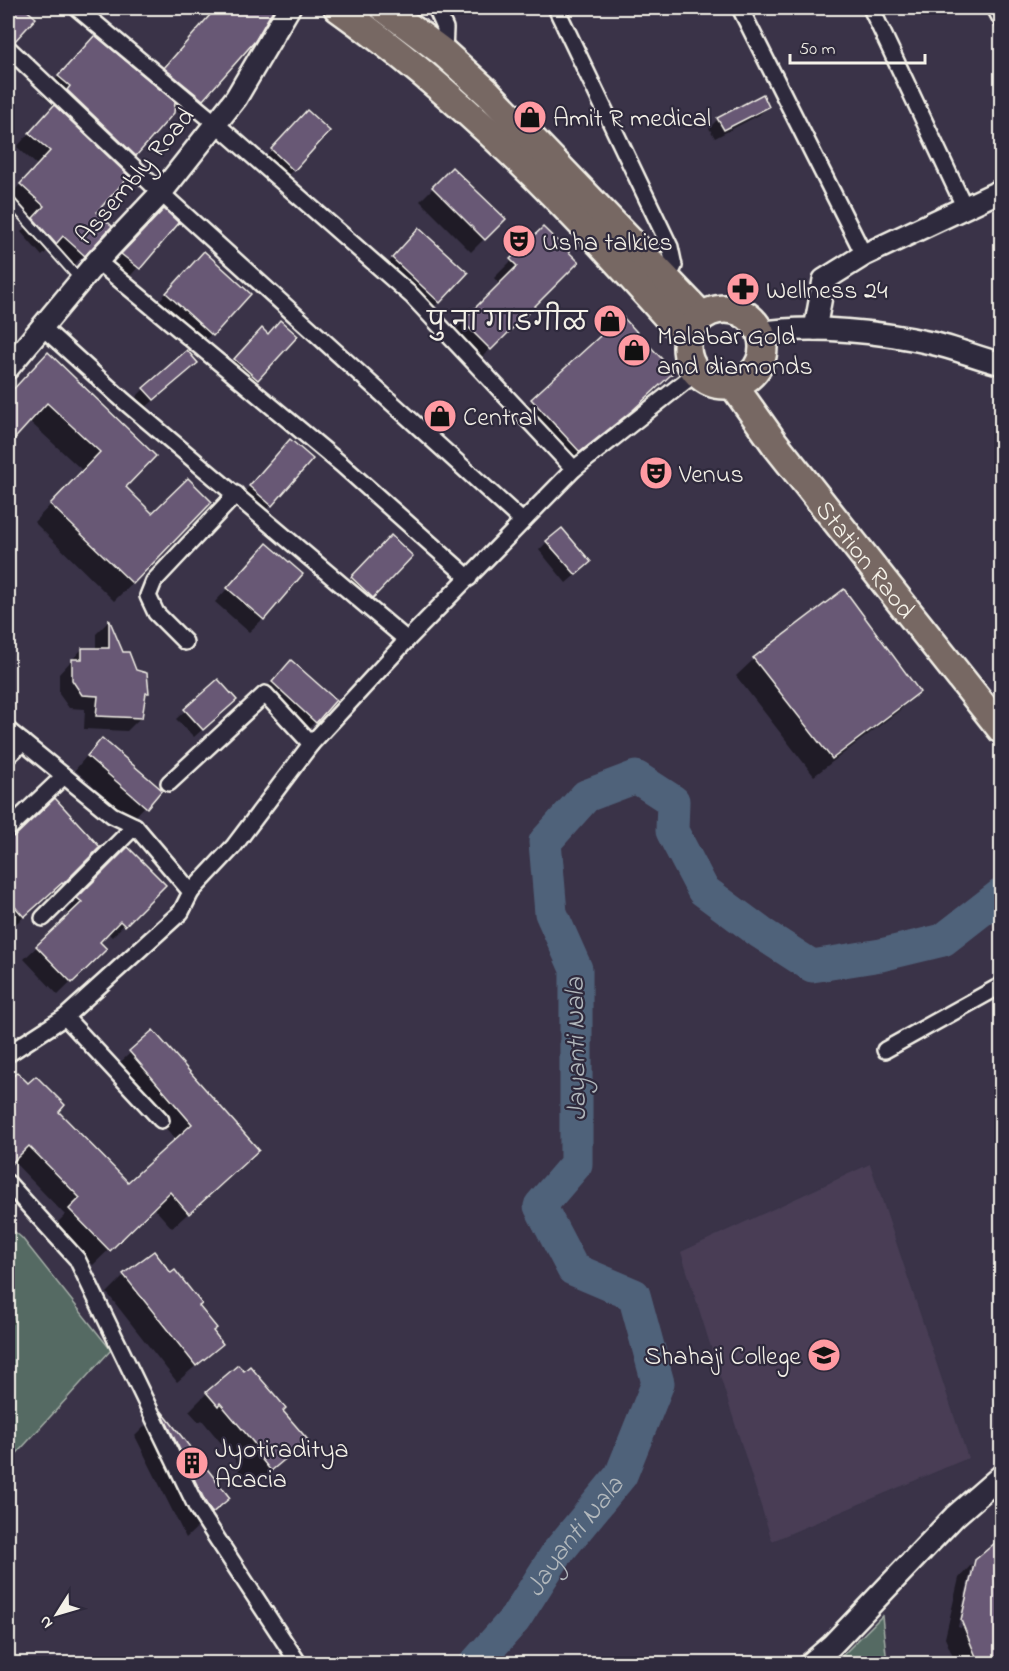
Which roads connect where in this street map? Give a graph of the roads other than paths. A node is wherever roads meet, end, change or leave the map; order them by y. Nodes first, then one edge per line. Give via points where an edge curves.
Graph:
1 (77, 8) edge
2 (289, 8) edge
3 (338, 8) edge
4 (384, 8) edge
5 (436, 8) edge
6 (556, 8) edge
7 (740, 8) edge
8 (871, 8) edge
9 (995, 8) edge
10 (1002, 21) edge
11 (8, 48) edge
12 (444, 53) junction
13 (214, 122) junction
14 (1002, 190) edge
15 (161, 193) junction
16 (8, 199) edge
17 (965, 208) junction
18 (864, 255) junction
19 (97, 261) junction
20 (667, 280) junction
21 (81, 281) junction
22 (704, 320) junction
23 (41, 326) junction
24 (815, 329) junction
25 (762, 333) junction
26 (1002, 364) edge
27 (8, 368) edge
28 (697, 372) junction
29 (740, 382) junction
30 (574, 469) junction
31 (236, 494) junction
32 (522, 521) junction
33 (469, 578) junction
34 (407, 640) junction
35 (185, 642) dead end
36 (1002, 707) edge
37 (8, 730) edge
38 (1002, 730) edge
39 (23, 742) junction
40 (311, 744) junction
41 (8, 756) edge
42 (64, 776) junction
43 (169, 783) dead end
44 (135, 826) junction
45 (8, 829) edge
46 (191, 892) junction
47 (43, 918) dead end
48 (1002, 985) edge
49 (64, 1017) junction
50 (885, 1050) dead end
51 (8, 1054) edge
52 (161, 1120) dead end
53 (8, 1183) edge
54 (1002, 1475) edge
55 (299, 1664) edge
56 (810, 1664) edge

1 - 13 street
2 - 13 street, Assembly Road via 236,98
3 - 22 highway via 465,108 553,194 670,320
4 - 12 highway
5 - 12 street via 445,28
6 - 20 street via 670,247 674,266
7 - 18 street
8 - 17 street
9 - 10 street
11 - 15 street
12 - 20 highway via 544,148
13 - 15 street, Assembly Road
13 - 30 street via 412,296
14 - 17 street
15 - 19 street, Assembly Road
15 - 32 street
16 - 21 lane
17 - 18 street
18 - 24 street via 824,280
19 - 21 street, Assembly Road
19 - 33 street via 341,464
20 - 22 highway
21 - 23 street, Assembly Road
22 - 25 highway via 731,308 750,317
22 - 28 highway via 687,351
23 - 27 street, Assembly Road
23 - 31 street
24 - 25 street
24 - 26 street via 924,341
25 - 29 highway via 761,363
28 - 29 highway via 721,385
28 - 30 street
29 - 36 highway
29 - 38 highway, Station Raod via 775,444
30 - 32 street
31 - 34 street
31 - 35 street via 154,581 148,596 156,613
32 - 33 street
33 - 34 street
34 - 40 street
37 - 39 street
39 - 41 street
39 - 42 street
40 - 43 street via 265,694
40 - 46 street via 234,846
42 - 44 street via 112,815
42 - 45 street
44 - 46 street
44 - 47 street
46 - 49 street via 181,912
48 - 50 street
49 - 51 street
49 - 52 street
53 - 55 street via 77,1259 197,1508
54 - 56 street via 955,1516

